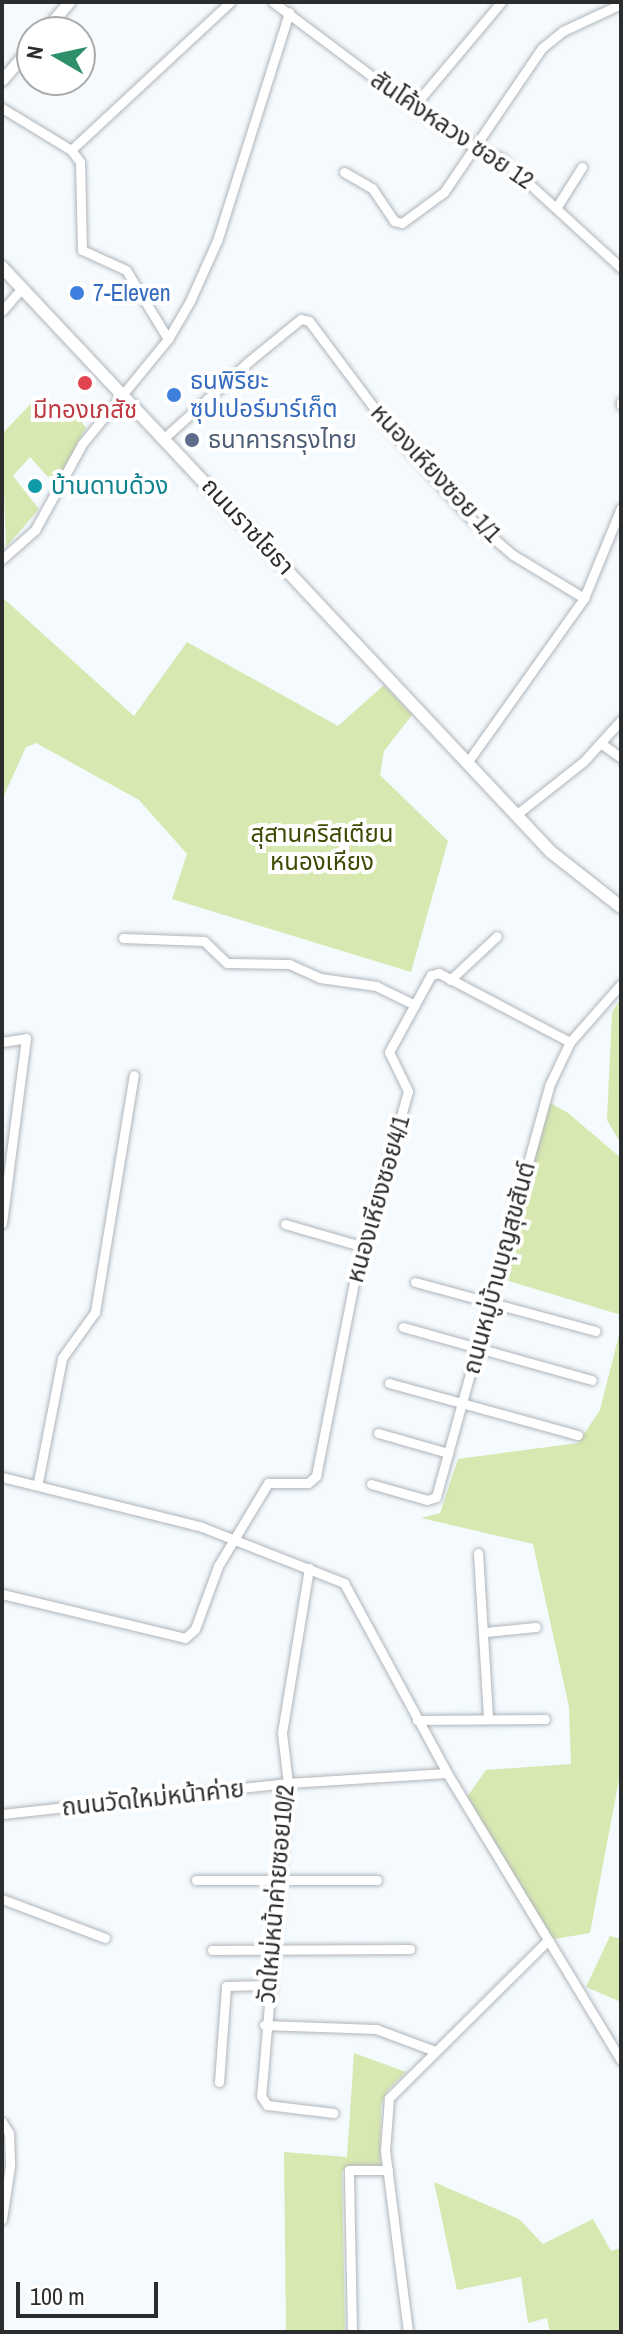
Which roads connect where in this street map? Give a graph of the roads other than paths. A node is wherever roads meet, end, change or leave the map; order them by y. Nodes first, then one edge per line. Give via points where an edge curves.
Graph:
1 (230, 2) edge
2 (273, 2) edge
3 (501, 2) edge
4 (621, 4) edge
5 (289, 12) junction
6 (16, 64) edge
7 (2, 80) edge
8 (413, 107) junction
9 (2, 108) edge
10 (474, 147) junction
11 (71, 150) junction
12 (582, 167) dead end
13 (344, 172) dead end
14 (558, 205) junction
15 (2, 267) edge
16 (621, 268) edge
17 (22, 288) junction
18 (2, 311) edge
19 (168, 339) junction
20 (120, 394) junction
21 (164, 438) junction
22 (621, 508) edge
23 (2, 559) edge
24 (584, 598) junction
25 (621, 720) edge
26 (602, 744) junction
27 (621, 758) edge
28 (469, 760) junction
29 (517, 814) junction
30 (621, 907) edge
31 (497, 936) dead end
32 (123, 938) dead end
33 (450, 980) junction
34 (621, 984) edge
35 (415, 1005) junction
36 (2, 1042) edge
37 (570, 1042) junction
38 (134, 1075) dead end
39 (2, 1223) edge
40 (285, 1224) dead end
41 (364, 1247) junction
42 (415, 1282) dead end
43 (490, 1301) junction
44 (403, 1327) dead end
45 (595, 1331) dead end
46 (477, 1348) junction
47 (592, 1380) dead end
48 (389, 1383) dead end
49 (462, 1403) junction
50 (378, 1433) dead end
51 (578, 1435) dead end
52 (448, 1453) junction
53 (2, 1477) edge
54 (38, 1482) junction
55 (371, 1484) dead end
56 (235, 1539) junction
57 (478, 1553) dead end
58 (309, 1568) junction
59 (2, 1594) edge
60 (536, 1627) dead end
61 (485, 1632) junction
62 (488, 1717) junction
63 (545, 1719) dead end
64 (417, 1720) junction
65 (447, 1773) junction
66 (288, 1783) junction
67 (2, 1814) edge
68 (278, 1879) junction
69 (196, 1880) dead end
70 (377, 1880) dead end
71 (2, 1899) edge
72 (105, 1938) dead end
73 (548, 1940) junction
74 (271, 1948) junction
75 (410, 1949) dead end
76 (212, 1950) dead end
77 (268, 1985) junction
78 (264, 2025) junction
79 (435, 2051) junction
80 (621, 2060) edge
81 (219, 2082) dead end
82 (334, 2113) dead end
83 (2, 2122) edge
84 (388, 2170) junction
85 (2, 2219) edge
86 (352, 2332) edge
87 (408, 2332) edge

1 - 11 street
2 - 5 street, สันโค้งหลวง ซอย 12
3 - 8 street
4 - 10 street via 563,31 542,48
5 - 8 street, สันโค้งหลวง ซอย 12
5 - 19 street via 217,241
6 - 7 street
8 - 10 street, สันโค้งหลวง ซอย 12
9 - 11 street
10 - 13 street via 444,192 402,223 394,221 372,188
10 - 14 street, สันโค้งหลวง ซอย 12 via 501,158
11 - 19 street via 80,162 82,250 126,270
12 - 14 street
14 - 16 street, สันโค้งหลวง ซอย 12
15 - 17 main road, ถนนราชโยธา
17 - 18 street
17 - 20 main road, ถนนราชโยธา
19 - 20 street
20 - 21 main road, ถนนราชโยธา
20 - 23 street via 82,444 35,530
21 - 24 street, หนองเหียงซอย 1/1 via 301,319 309,321 389,428 471,519 513,555
21 - 28 main road, ถนนราชโยธา
22 - 24 street
24 - 28 street
25 - 26 street
26 - 27 street
26 - 29 street
28 - 29 main road, ถนนราชโยธา
29 - 30 main road, ถนนราชโยธา via 551,852
31 - 33 street
32 - 35 street via 204,941 227,963 289,964 320,978 376,986
33 - 35 street, หนองเหียงซอย4/1 via 431,975
33 - 37 street
34 - 37 street, ถนนหมู่บ้านบุญสุขสันต์
35 - 41 street, หนองเหียงซอย4/1 via 389,1052 389,1062 408,1091
36 - 39 street via 26,1038
37 - 43 street, ถนนหมู่บ้านบุญสุขสันต์ via 549,1086
38 - 54 street via 95,1312 62,1358
40 - 41 street
41 - 56 street, หนองเหียงซอย4/1 via 316,1476 308,1483 268,1483
42 - 43 street
43 - 45 street
43 - 46 street, ถนนหมู่บ้านบุญสุขสันต์
44 - 46 street
46 - 47 street
46 - 49 street, ถนนหมู่บ้านบุญสุขสันต์
48 - 49 street
49 - 51 street
49 - 52 street, ถนนหมู่บ้านบุญสุขสันต์
50 - 52 street
52 - 55 street, ถนนหมู่บ้านบุญสุขสันต์ via 436,1497 427,1500
53 - 54 street
54 - 56 street
56 - 58 street
56 - 59 street via 218,1566 195,1629 185,1638
57 - 61 street
58 - 64 street via 344,1583
58 - 66 street, วัดใหม่หน้าค่ายซอย10/2 via 282,1733
60 - 61 street
61 - 62 street
62 - 63 street
62 - 64 street
64 - 65 street
65 - 66 street, ถนนวัดใหม่หน้าค่าย
65 - 73 street
66 - 67 street, ถนนวัดใหม่หน้าค่าย
66 - 68 street, วัดใหม่หน้าค่ายซอย10/2
68 - 69 street
68 - 70 street
68 - 74 street, วัดใหม่หน้าค่ายซอย10/2
71 - 72 street
73 - 79 street
73 - 80 street
74 - 75 street
74 - 76 street
74 - 77 street, วัดใหม่หน้าค่ายซอย10/2
77 - 78 street, วัดใหม่หน้าค่ายซอย10/2
77 - 81 street via 226,1986
78 - 79 street via 376,2029
78 - 82 street, วัดใหม่หน้าค่ายซอย10/2 via 263,2102
79 - 84 street via 389,2098
83 - 85 street via 9,2133 10,2166
84 - 86 street via 349,2170
84 - 87 street

